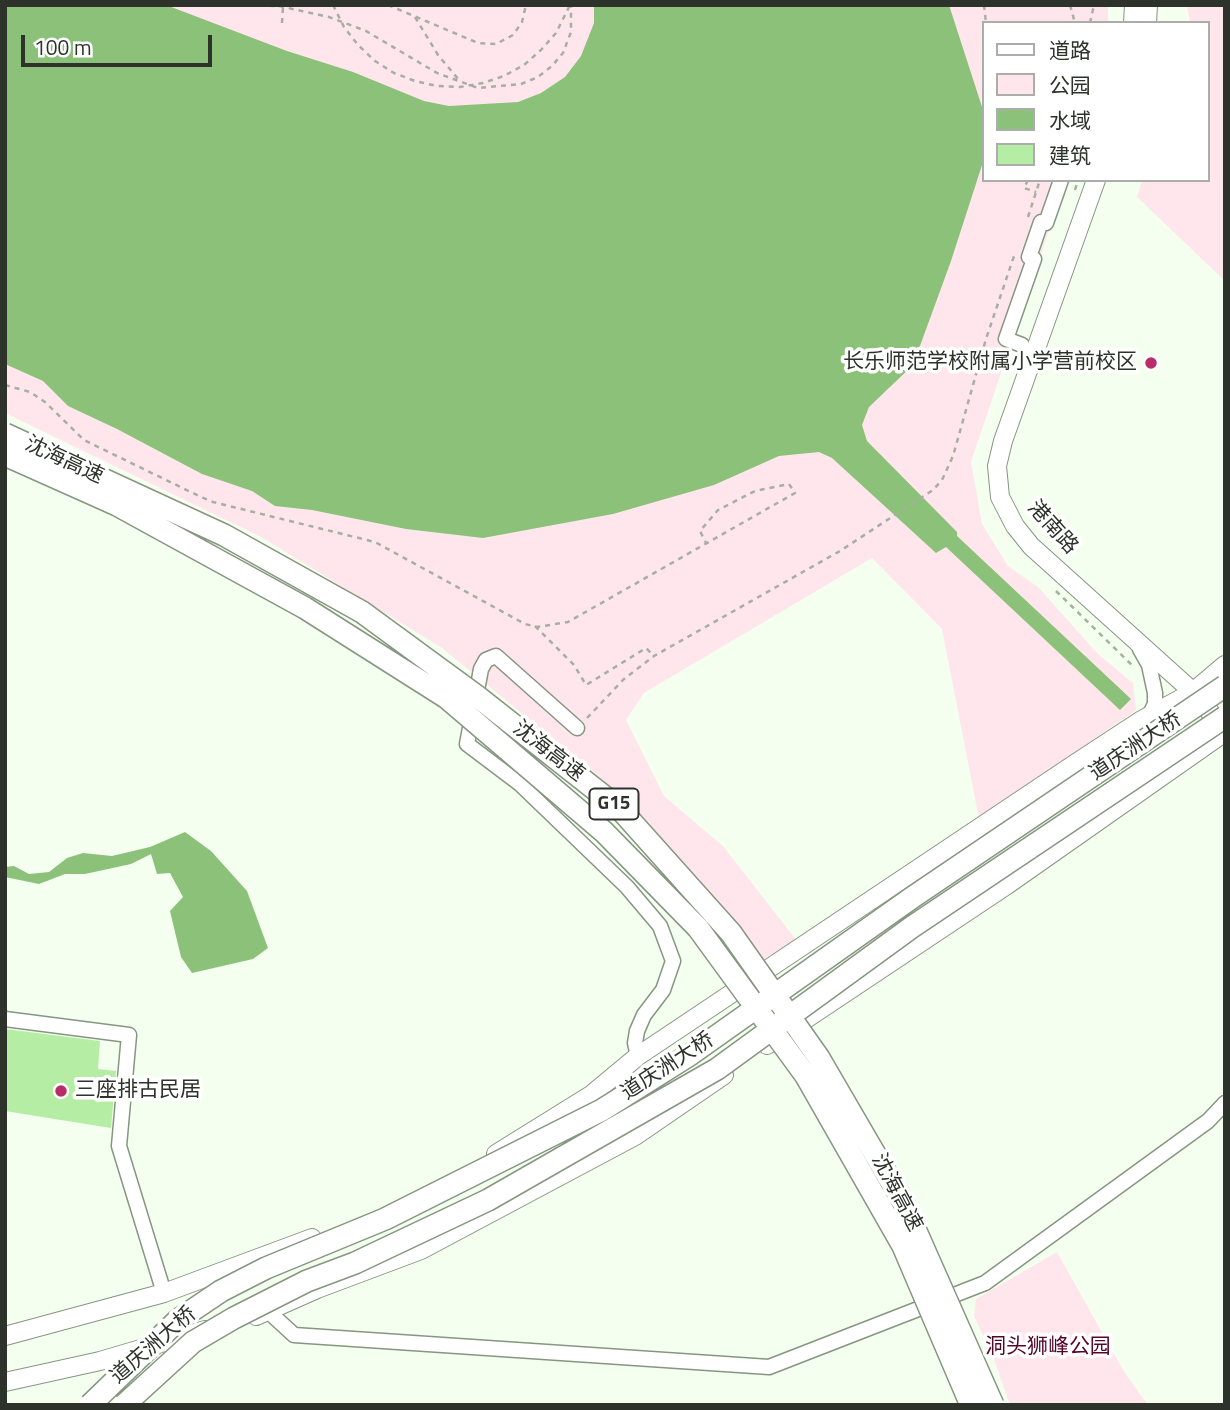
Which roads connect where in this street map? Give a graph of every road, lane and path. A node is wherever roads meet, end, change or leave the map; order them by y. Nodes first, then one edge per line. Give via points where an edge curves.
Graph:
1 (209, 5) edge
2 (333, 5) edge
3 (388, 5) edge
4 (526, 5) edge
5 (570, 5) edge
6 (283, 7) junction
7 (415, 16) junction
8 (282, 23) dead end
9 (461, 82) junction
10 (1026, 182) edge
11 (1039, 182) edge
12 (1060, 182) edge
13 (1077, 182) edge
14 (1095, 182) edge
15 (1107, 182) edge
16 (1036, 192) junction
17 (1074, 193) dead end
18 (1028, 216) dead end
19 (1015, 253) dead end
20 (1022, 345) dead end
21 (5, 385) edge
22 (5, 434) edge
23 (5, 455) edge
24 (706, 543) junction
25 (1051, 586) dead end
26 (535, 626) junction
27 (1131, 636) junction
28 (654, 656) junction
29 (1225, 665) edge
30 (1139, 671) dead end
31 (1225, 686) edge
32 (1197, 689) junction
33 (1225, 711) edge
34 (1149, 716) junction
35 (1225, 717) edge
36 (578, 728) joint
37 (1225, 731) edge
38 (5, 1019) edge
39 (638, 1056) junction
40 (1225, 1102) edge
41 (164, 1293) junction
42 (269, 1312) junction
43 (5, 1336) edge
44 (5, 1382) edge
45 (90, 1405) edge
46 (124, 1405) edge
47 (971, 1405) edge
48 (993, 1405) edge

1 - 6 path
2 - 5 path, bridge via 344,27 375,61 415,81 460,87 504,76 524,65 556,33
3 - 7 path
4 - 7 path via 523,22 513,35 496,44 478,43
5 - 9 path via 571,32 563,52 538,78 490,88
6 - 8 path
6 - 9 path via 366,31 420,65
7 - 9 path
10 - 16 path via 1024,188
11 - 16 path
12 - 20 street via 1033,245 1029,257 1034,259 1006,339
13 - 17 path
14 - 27 main road, 港南路 via 997,466 1000,497 1014,526
15 - 32 main road, 港南路 via 1014,446 1009,491 1040,539
16 - 18 path
19 - 28 path via 942,481 840,551
21 - 26 path via 45,402 84,440 201,497 375,542 515,620
22 - 48 highway, 沈海高速 / G15, bridge via 224,535 362,612 620,809 731,933 819,1058 904,1204
23 - 47 highway, 沈海高速 / G15, bridge via 117,505 305,608 447,698 604,832 698,928 806,1076 903,1246
24 - 24 path via 795,493 789,484 755,491 718,510 700,531
24 - 26 path via 568,622
25 - 30 path
26 - 28 path via 574,665 586,685 646,648
27 - 32 main road, 港南路
27 - 34 street via 1153,677 1155,704
28 - 36 path via 624,679
29 - 32 main road
31 - 45 highway, 道庆洲大桥, bridge via 691,1054 601,1110 408,1208 221,1291 178,1320
32 - 33 main road, 港南路
32 - 34 main road
32 - 37 main road, 港南路
34 - 39 main road
35 - 46 highway, 道庆洲大桥, bridge via 912,927 717,1069 488,1200 355,1263 307,1280 234,1318 193,1342
36 - 39 street via 496,656 486,660 467,744 520,784 627,887 660,926 673,961 663,990 637,1031
37 - 42 main road via 1028,871 635,1136 421,1250
38 - 41 street via 129,1035 119,1146
39 - 41 main road via 591,1095 493,1156 390,1208
40 - 42 street via 1208,1121 985,1283 768,1367 294,1335
41 - 43 main road
42 - 44 main road via 100,1361

